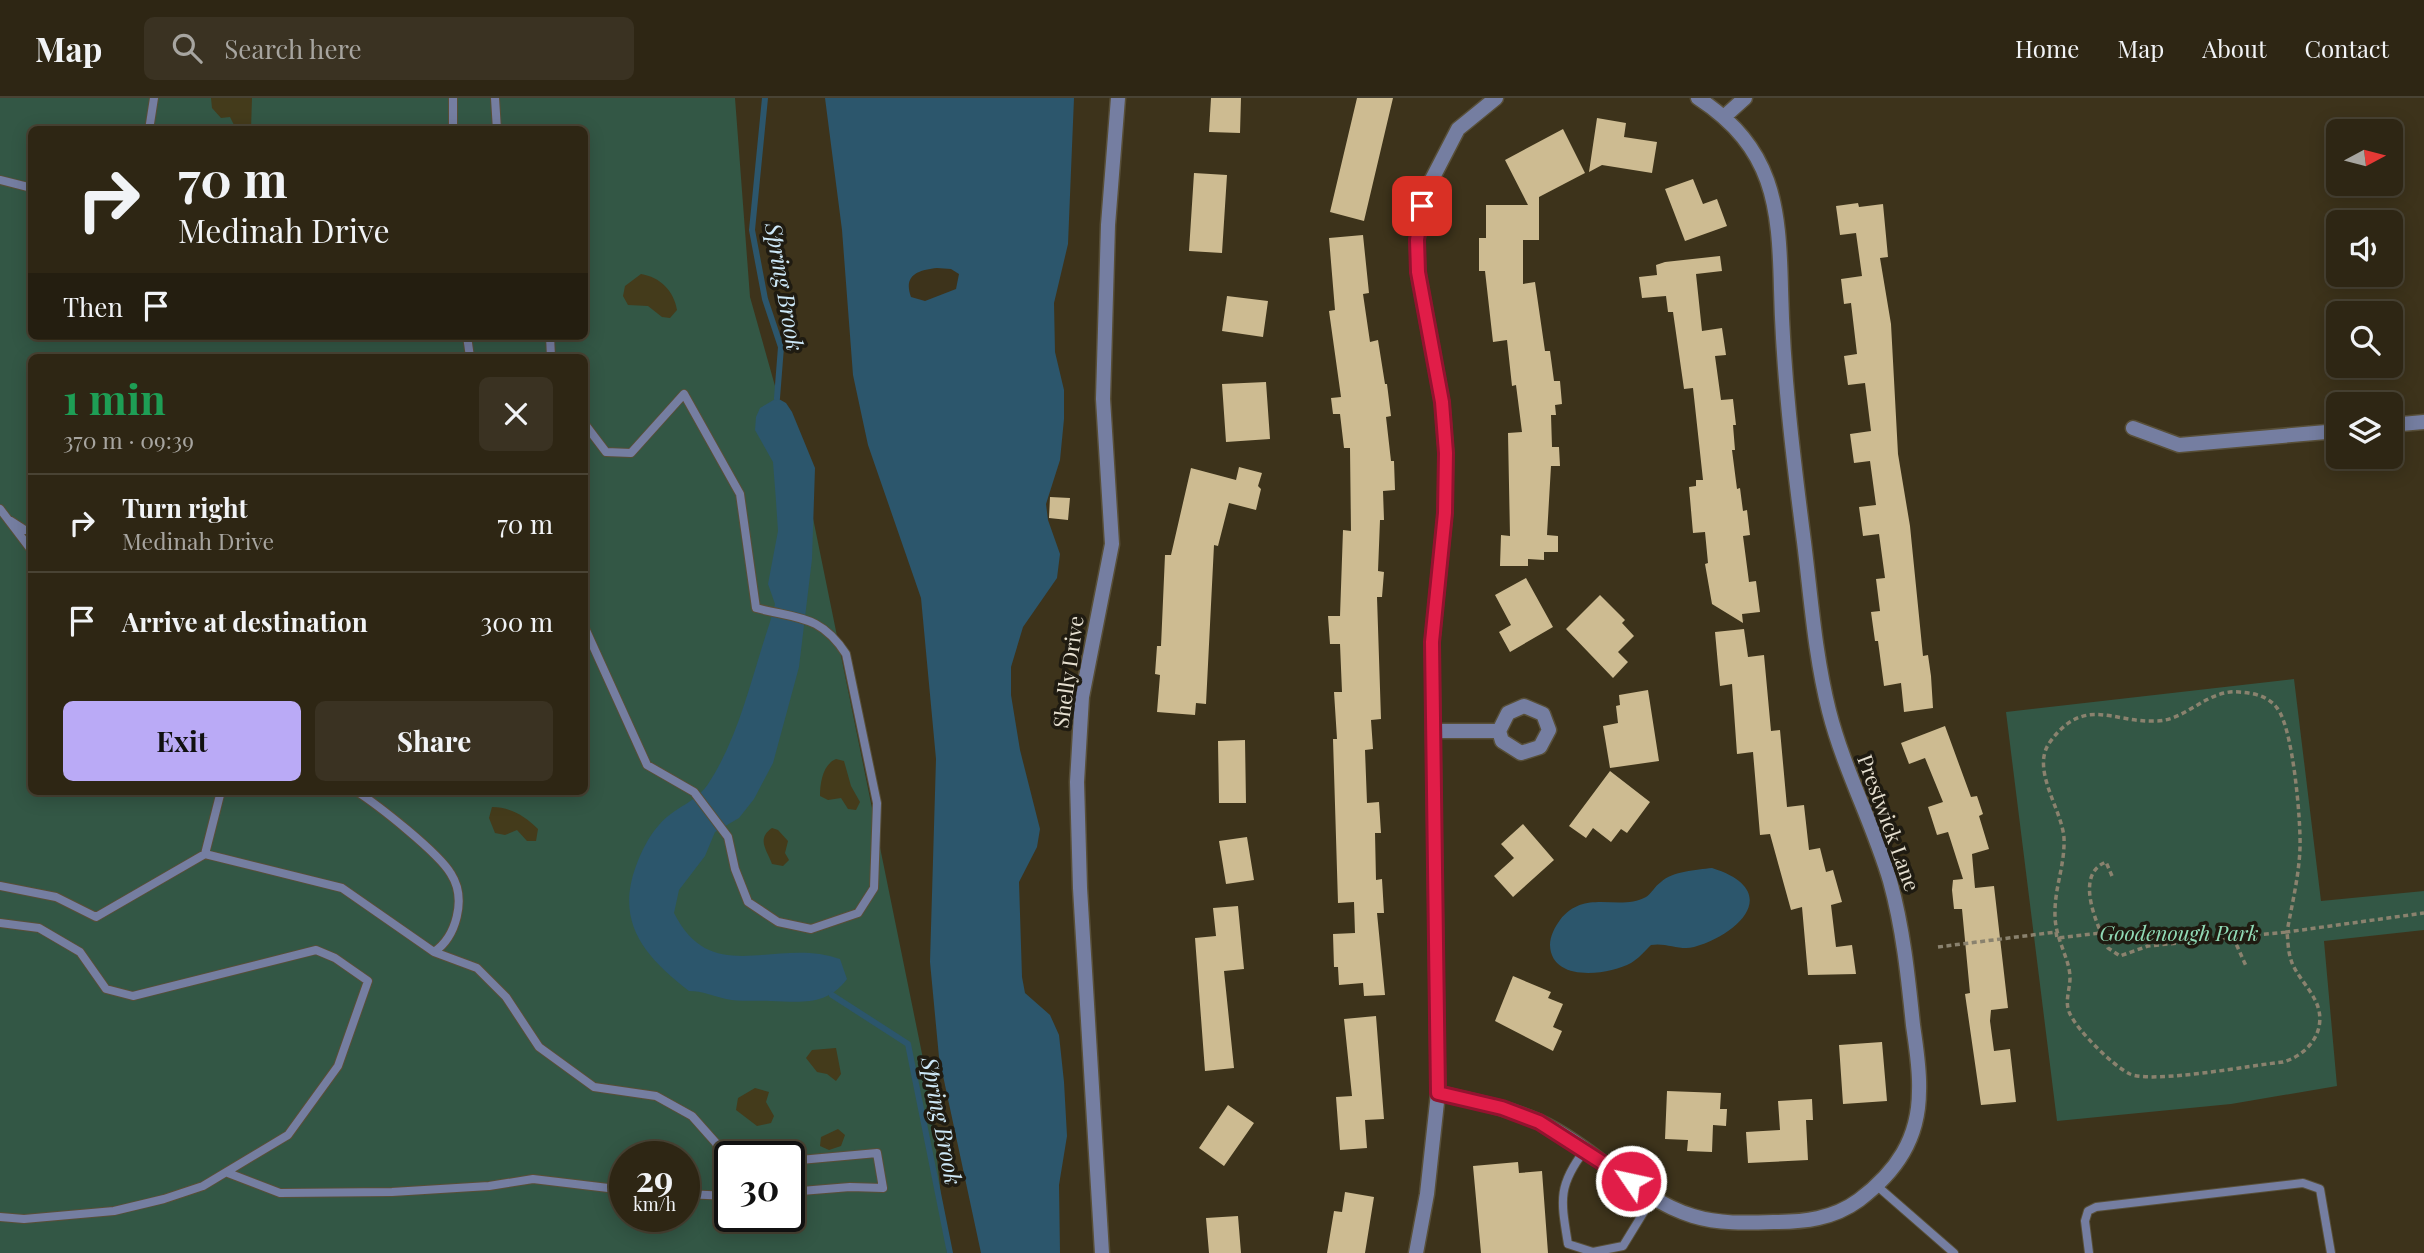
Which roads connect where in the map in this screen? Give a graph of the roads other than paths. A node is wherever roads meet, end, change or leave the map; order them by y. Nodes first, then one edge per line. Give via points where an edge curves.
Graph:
1 (154, 98) edge
2 (453, 98) edge
3 (495, 98) edge
4 (1118, 98) edge
5 (1496, 98) edge
6 (1698, 98) edge
7 (1745, 98) edge
8 (1478, 103) edge
9 (1726, 116) junction
10 (150, 126) edge
11 (453, 126) edge
12 (497, 126) edge
13 (0, 180) edge
14 (28, 187) edge
15 (2424, 422) edge
16 (2403, 424) edge
17 (588, 428) edge
18 (2133, 428) dead end
19 (2326, 432) edge
20 (0, 509) edge
21 (6, 518) junction
22 (28, 530) edge
23 (28, 546) edge
24 (588, 635) edge
25 (1436, 731) junction
26 (1499, 731) dead end
27 (220, 795) edge
28 (362, 795) edge
29 (205, 854) junction
30 (0, 886) edge
31 (0, 923) edge
32 (434, 952) junction
33 (1438, 1093) junction
34 (714, 1141) edge
35 (1585, 1150) junction
36 (805, 1160) edge
37 (228, 1173) junction
38 (1876, 1185) junction
39 (609, 1188) edge
40 (805, 1190) edge
41 (1653, 1197) junction
42 (0, 1217) edge
43 (1102, 1253) edge
44 (1416, 1253) edge
45 (1954, 1253) edge
46 (2089, 1253) edge
47 (2331, 1253) edge

1 - 10 lane
2 - 11 lane
3 - 12 lane
4 - 43 street, Shelly Drive via 1108,225 1103,399 1112,544 1082,697 1077,782
5 - 8 street
6 - 9 street, Prestwick Lane
7 - 9 street
8 - 25 street via 1458,129 1428,187 1417,240 1446,453 1432,642
9 - 38 street, Prestwick Lane via 1770,184 1779,226 1783,370 1819,668 1841,752 1889,877 1904,942 1920,1095 1904,1157
13 - 14 lane
15 - 16 street
17 - 24 lane via 606,452 631,453 684,394 740,494 756,608 810,619 832,634 846,654 877,803 874,888 858,912 811,929 778,922 748,902 728,837 694,792 647,765
18 - 19 street via 2179,445
20 - 21 lane
21 - 22 lane
21 - 23 lane
25 - 26 street
25 - 33 street
27 - 29 lane
28 - 32 lane via 452,875 459,911 446,944
29 - 30 lane via 96,917 56,897
29 - 32 lane via 342,888
31 - 37 lane via 39,928 79,952 106,989 133,996 316,950 368,981 338,1066 288,1135
32 - 34 lane via 477,968 506,997 539,1047 594,1087 656,1096 692,1116
33 - 35 street, Prestwick Lane via 1539,1122
33 - 44 street
35 - 41 street, Prestwick Lane
35 - 41 lane via 1574,1164 1561,1199 1568,1244 1593,1252 1623,1246
36 - 40 lane via 877,1153 883,1188
37 - 39 lane via 280,1193 392,1192 533,1179
37 - 42 lane via 202,1186 114,1211
38 - 41 street, Prestwick Lane via 1835,1213 1796,1222 1719,1222
38 - 45 lane
46 - 47 lane via 2085,1221 2088,1211 2096,1207 2303,1183 2320,1189

